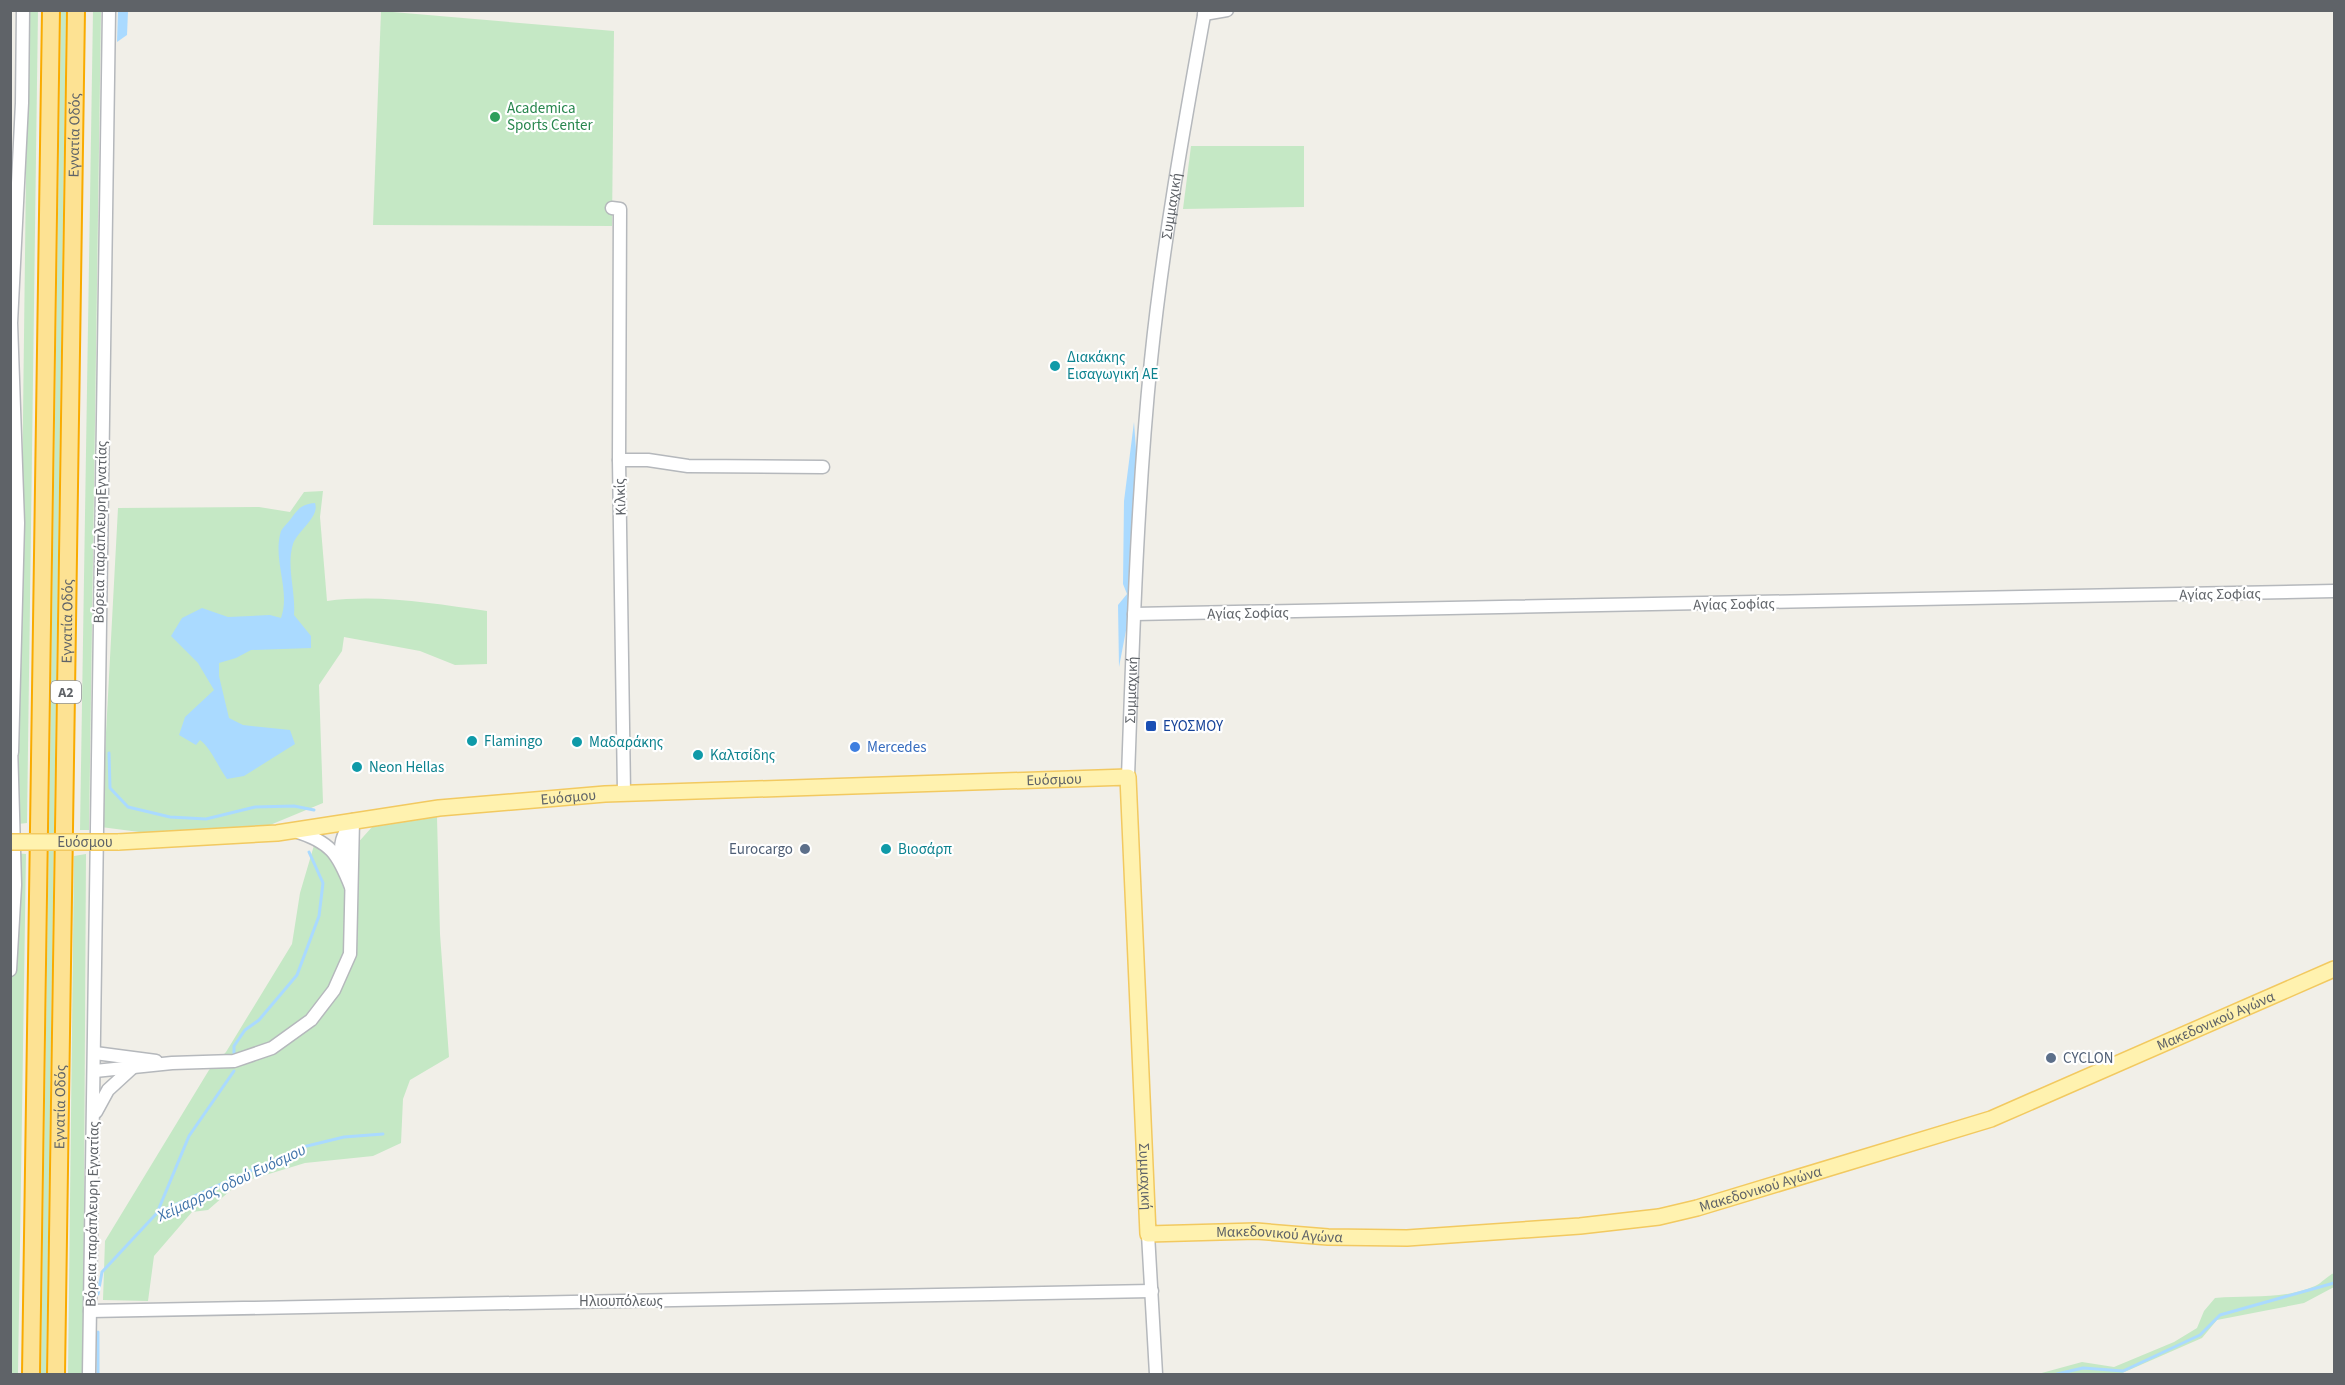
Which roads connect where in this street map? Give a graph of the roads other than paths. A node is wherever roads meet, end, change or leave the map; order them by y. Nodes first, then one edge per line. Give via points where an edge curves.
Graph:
1 (23, 10) edge
2 (51, 10) edge
3 (76, 10) edge
4 (109, 10) edge
5 (1227, 10) edge
6 (1204, 12) edge
7 (612, 208) dead end
8 (15, 401) junction
9 (619, 460) junction
10 (823, 467) dead end
11 (11, 474) edge
12 (10, 511) edge
13 (14, 523) edge
14 (2334, 591) edge
15 (1134, 614) junction
16 (11, 746) edge
17 (1128, 777) junction
18 (624, 793) junction
19 (353, 820) junction
20 (295, 830) junction
21 (10, 842) edge
22 (342, 864) junction
23 (352, 891) junction
24 (2334, 969) edge
25 (10, 970) edge
26 (94, 1053) junction
27 (172, 1063) junction
28 (132, 1068) junction
29 (94, 1071) junction
30 (94, 1116) junction
31 (1148, 1234) junction
32 (1152, 1291) junction
33 (90, 1311) junction
34 (32, 1374) edge
35 (56, 1374) edge
36 (89, 1374) edge
37 (1156, 1374) edge

1 - 8 street via 11,323
2 - 34 highway, Εγνατία Οδός / Α2
3 - 35 highway, Εγνατία Οδός / Α2
4 - 26 street, Βόρεια παράπλευρηΕγνατίας
5 - 6 street
6 - 15 street, Συμμαχική via 1151,359
7 - 9 street, Κιλκίς via 620,209
8 - 11 street
8 - 13 street
9 - 10 street via 688,466
9 - 18 street, Κιλκίς
12 - 13 street
13 - 16 street via 15,732
14 - 15 street, Αγίας Σοφίας
15 - 17 street, Συμμαχική
16 - 25 street via 15,885
17 - 18 main road, Ευόσμου
17 - 31 main road, Συμμαχική
18 - 19 main road, Ευόσμου via 532,798
19 - 20 main road, Ευόσμου
19 - 22 street via 340,843
19 - 23 street
20 - 21 main road, Ευόσμου, bridge via 194,840
20 - 22 street via 323,842
22 - 23 street
23 - 27 street via 352,937 347,962 334,990 311,1020 290,1037 252,1056 234,1061
24 - 31 main road, Μακεδονικού Αγώνα via 1990,1119 1697,1208 1580,1226 1407,1238 1256,1231
26 - 27 street
26 - 29 street, Βόρεια παράπλευρη Εγνατίας
27 - 28 street
28 - 29 street
28 - 30 street via 108,1090
29 - 30 street, Βόρεια παράπλευρη Εγνατίας
30 - 33 street, Βόρεια παράπλευρη Εγνατίας
31 - 32 street, Συμμαχική
32 - 33 street, Ηλιουπόλεως
32 - 37 street, Συμμαχική
33 - 36 street, Βόρεια παράπλευρη Εγνατίας

